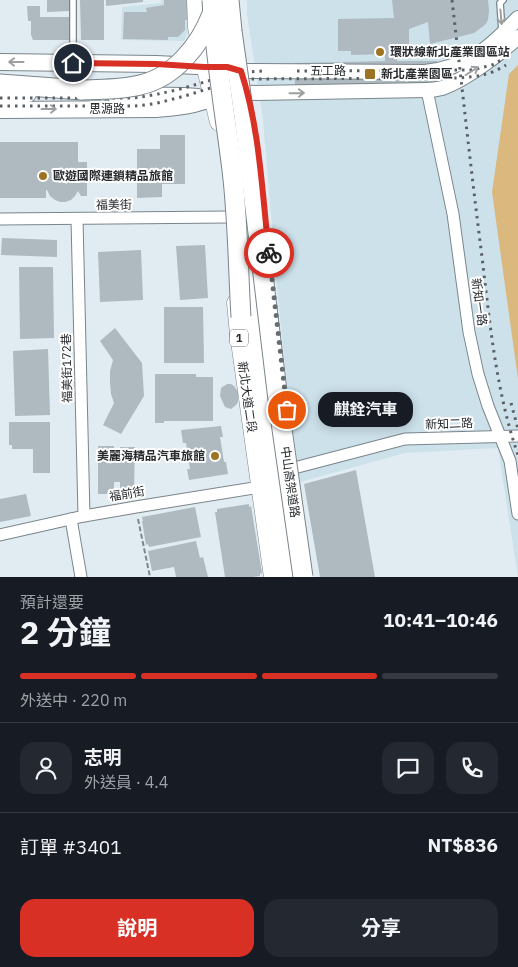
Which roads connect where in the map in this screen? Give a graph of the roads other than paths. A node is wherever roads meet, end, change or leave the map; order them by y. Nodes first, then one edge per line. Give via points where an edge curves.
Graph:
1 (73, 0) edge
2 (196, 0) edge
3 (212, 0) edge
4 (216, 0) edge
5 (221, 0) edge
6 (229, 0) edge
7 (235, 0) edge
8 (503, 0) edge
9 (518, 18) edge
10 (503, 35) junction
11 (518, 37) edge
12 (0, 62) edge
13 (73, 63) junction
14 (204, 67) junction
15 (234, 69) junction
16 (0, 84) edge
17 (427, 90) junction
18 (0, 94) edge
19 (242, 94) junction
20 (212, 98) junction
21 (0, 110) edge
22 (228, 217) junction
23 (0, 219) edge
24 (77, 219) junction
25 (500, 436) junction
26 (518, 436) edge
27 (294, 468) junction
28 (260, 487) junction
29 (518, 514) edge
30 (84, 516) junction
31 (70, 519) junction
32 (0, 535) edge
33 (81, 577) edge
34 (274, 577) edge
35 (279, 577) edge
36 (289, 577) edge
37 (303, 577) edge
38 (308, 577) edge

1 - 13 lane
2 - 14 main road, 1
3 - 35 highway, 中山高架道路 / 1, bridge via 234,189 241,317
4 - 16 highway, bridge via 208,24 194,48 156,80 141,85 82,90
5 - 15 main road
6 - 37 highway, 中山高架道路, bridge
7 - 15 main road
8 -> 10 lane via 500,3
9 - 10 street, 五工路
10 - 15 street, 五工路 via 464,62 425,72
17 -> 11 street, 五工路 via 454,83
13 -> 12 main road
13 - 14 main road
14 - 15 main road
14 - 20 main road, 1
15 - 19 highway
15 - 20 main road
19 -> 17 street, 五工路
17 - 25 street, 新知一路 via 454,214 469,332 478,374
18 - 20 main road, 思源路
19 - 20 main road, 思源路
19 - 27 main road via 254,121
19 - 36 highway via 250,274 276,497
21 -> 20 main road, 思源路 via 156,109
20 - 22 main road, 新北大道二段 / 1 via 221,138
22 - 24 street, 福美街
22 - 28 main road, 新北大道二段 / 1 via 238,334
23 - 24 street, 福美街
24 - 30 street, 福美街172巷
25 - 26 street, 新知二路
25 - 27 street, 新知二路 via 405,439
25 - 29 street, 新知一路 via 510,461
27 - 38 main road
28 - 30 street, 福前街
28 - 34 main road, 新北大道二段 / 1
30 - 31 street, 福前街
31 - 32 street, 福前街
31 - 33 street

